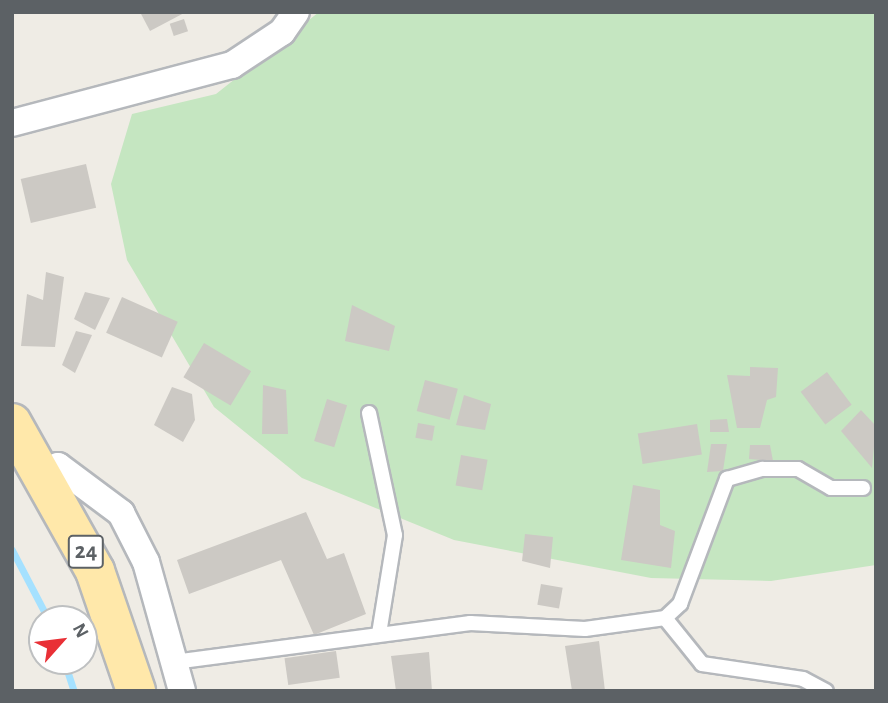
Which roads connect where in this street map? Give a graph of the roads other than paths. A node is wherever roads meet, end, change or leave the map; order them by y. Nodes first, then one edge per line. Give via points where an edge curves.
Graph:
1 (296, 12) edge
2 (12, 123) edge
3 (369, 413) dead end
4 (12, 423) edge
5 (43, 472) junction
6 (863, 488) dead end
7 (665, 618) junction
8 (379, 634) junction
9 (174, 662) junction
10 (136, 691) edge
11 (182, 691) edge
12 (826, 691) edge

1 - 2 street via 282,32 232,65
3 - 8 lane via 395,535
4 - 5 main road, 24
5 - 9 street via 58,466 121,513 146,562
5 - 10 main road, 24 via 95,571
6 - 7 lane via 831,488 798,469 763,469 727,479 680,604
7 - 8 lane via 586,629 470,624
7 - 12 lane via 702,664 803,680
8 - 9 lane
9 - 11 street

